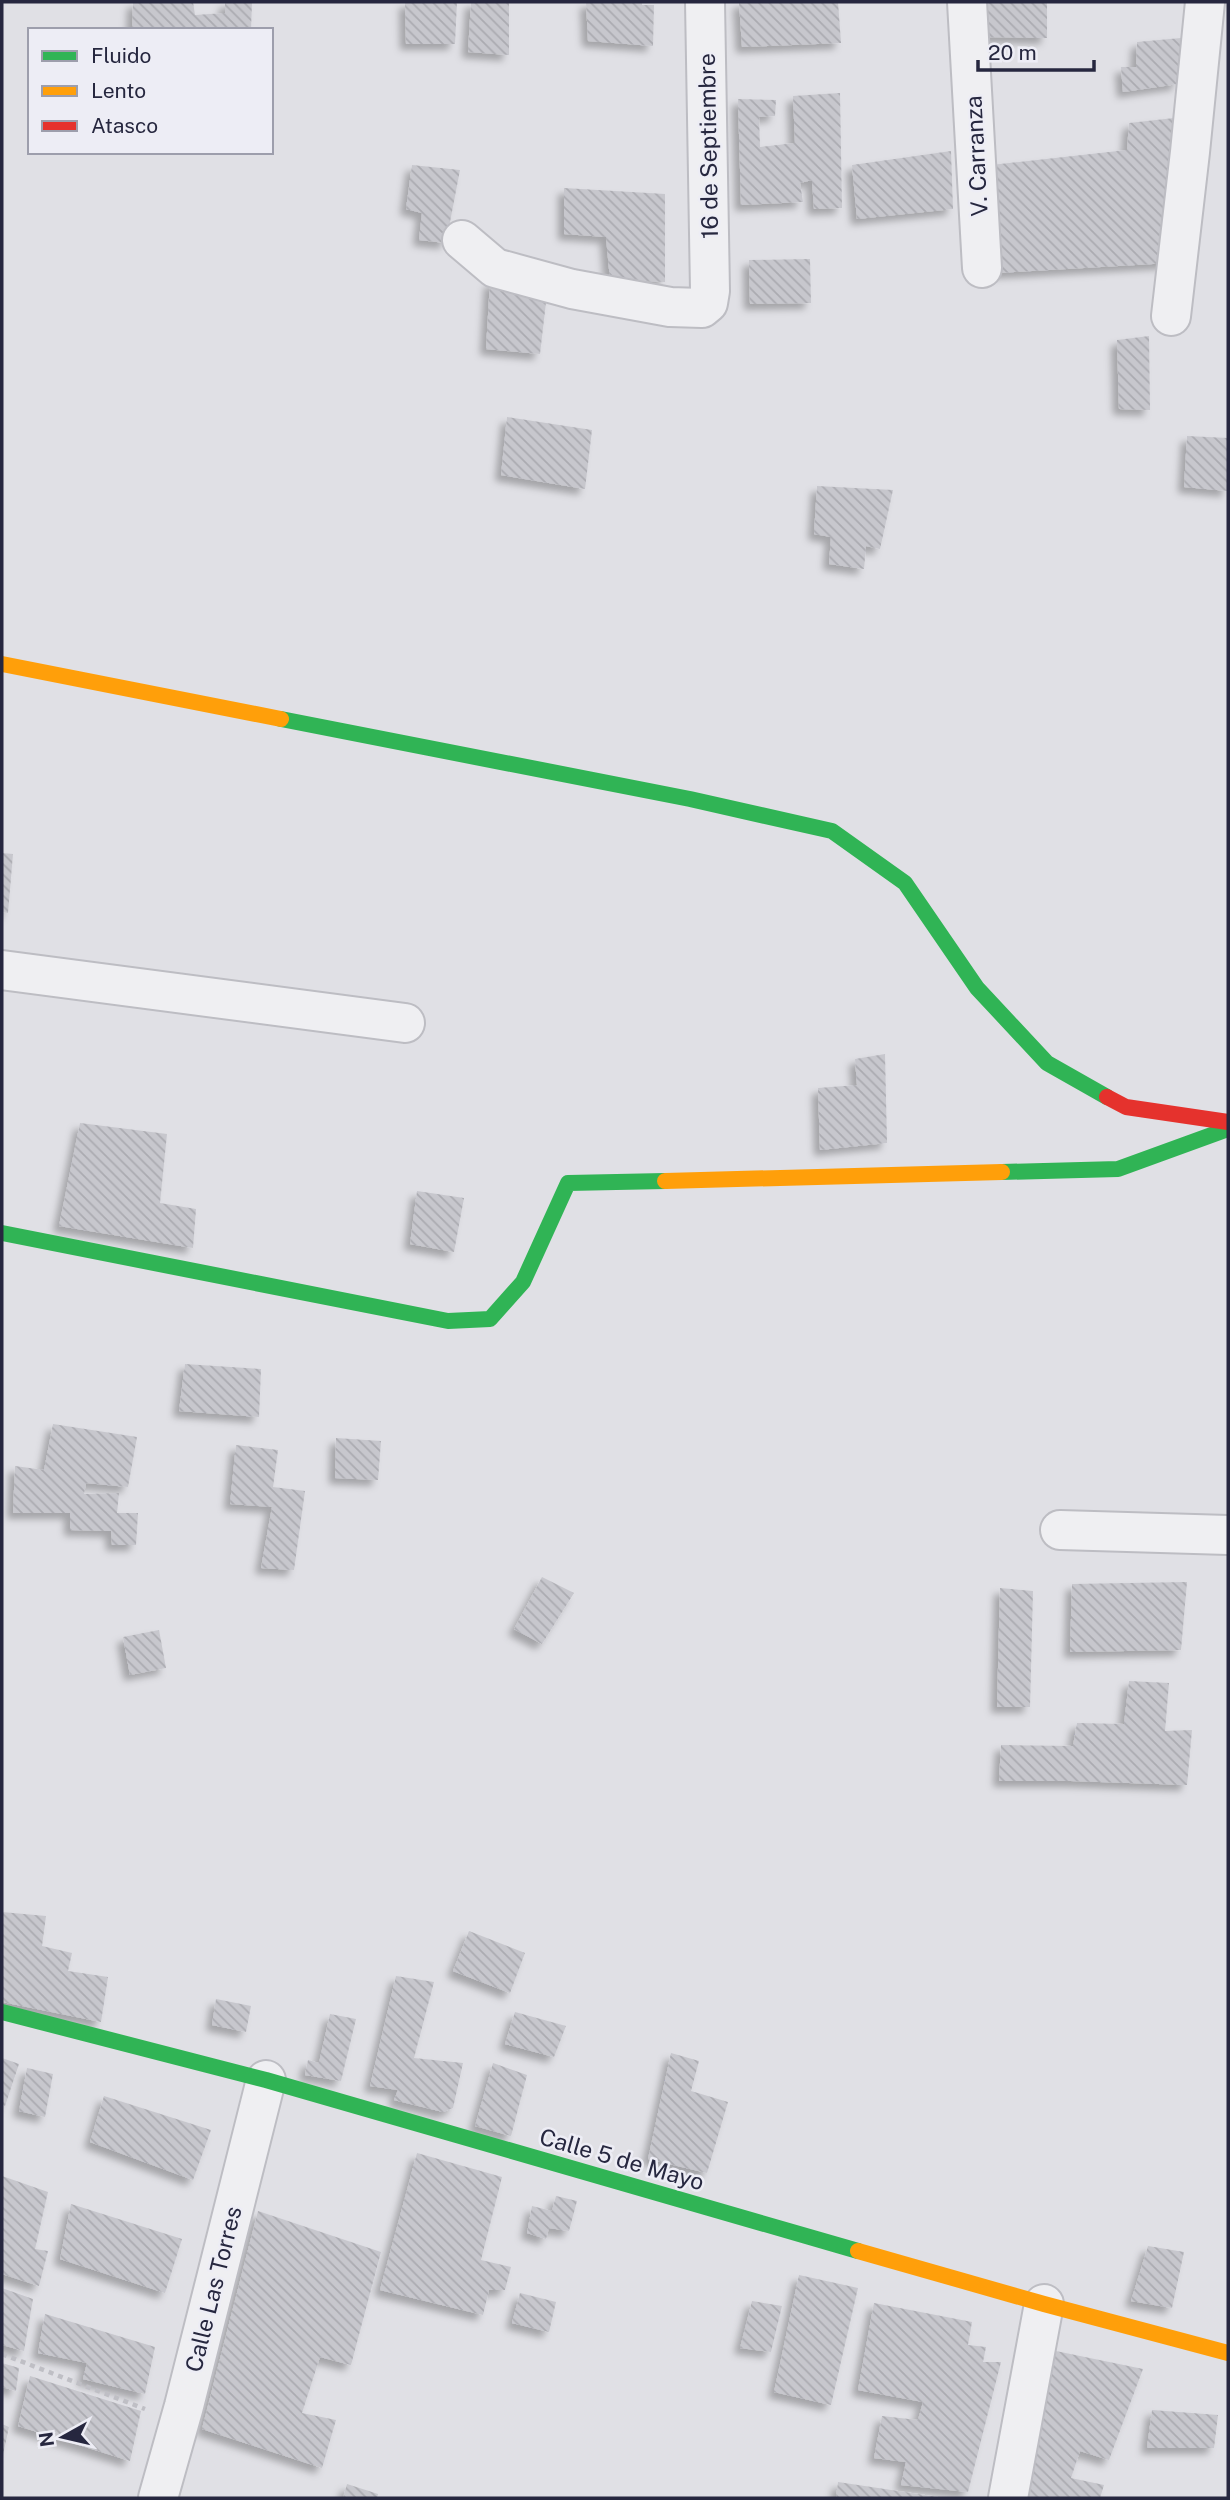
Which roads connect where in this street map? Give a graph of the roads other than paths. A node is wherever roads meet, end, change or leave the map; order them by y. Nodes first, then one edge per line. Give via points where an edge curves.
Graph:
1 (705, 2) edge
2 (967, 2) edge
3 (1205, 2) edge
4 (462, 240) dead end
5 (982, 268) dead end
6 (1171, 316) dead end
7 (2, 664) edge
8 (2, 970) edge
9 (405, 1023) dead end
10 (1228, 1122) edge
11 (1228, 1129) edge
12 (2, 1233) edge
13 (1060, 1530) dead end
14 (1228, 1535) edge
15 (2, 2011) edge
16 (266, 2080) junction
17 (1044, 2304) junction
18 (1228, 2353) edge
19 (158, 2498) edge
20 (1008, 2498) edge

1 - 4 street, 16 de Septiembre via 708,303 702,308 670,307 572,289 495,268
2 - 5 street, V. Carranza
3 - 6 street
7 - 10 street via 677,796 832,831 905,883 977,988 1047,1063 1126,1107
8 - 9 street
11 - 12 street via 1118,1169 568,1183 523,1282 490,1319 448,1321
13 - 14 street
15 - 16 street, Calle 5 de Mayo
16 - 17 street, Calle 5 de Mayo
16 - 19 street, Calle Las Torres
17 - 18 street, Calle 5 de Mayo
17 - 20 street

